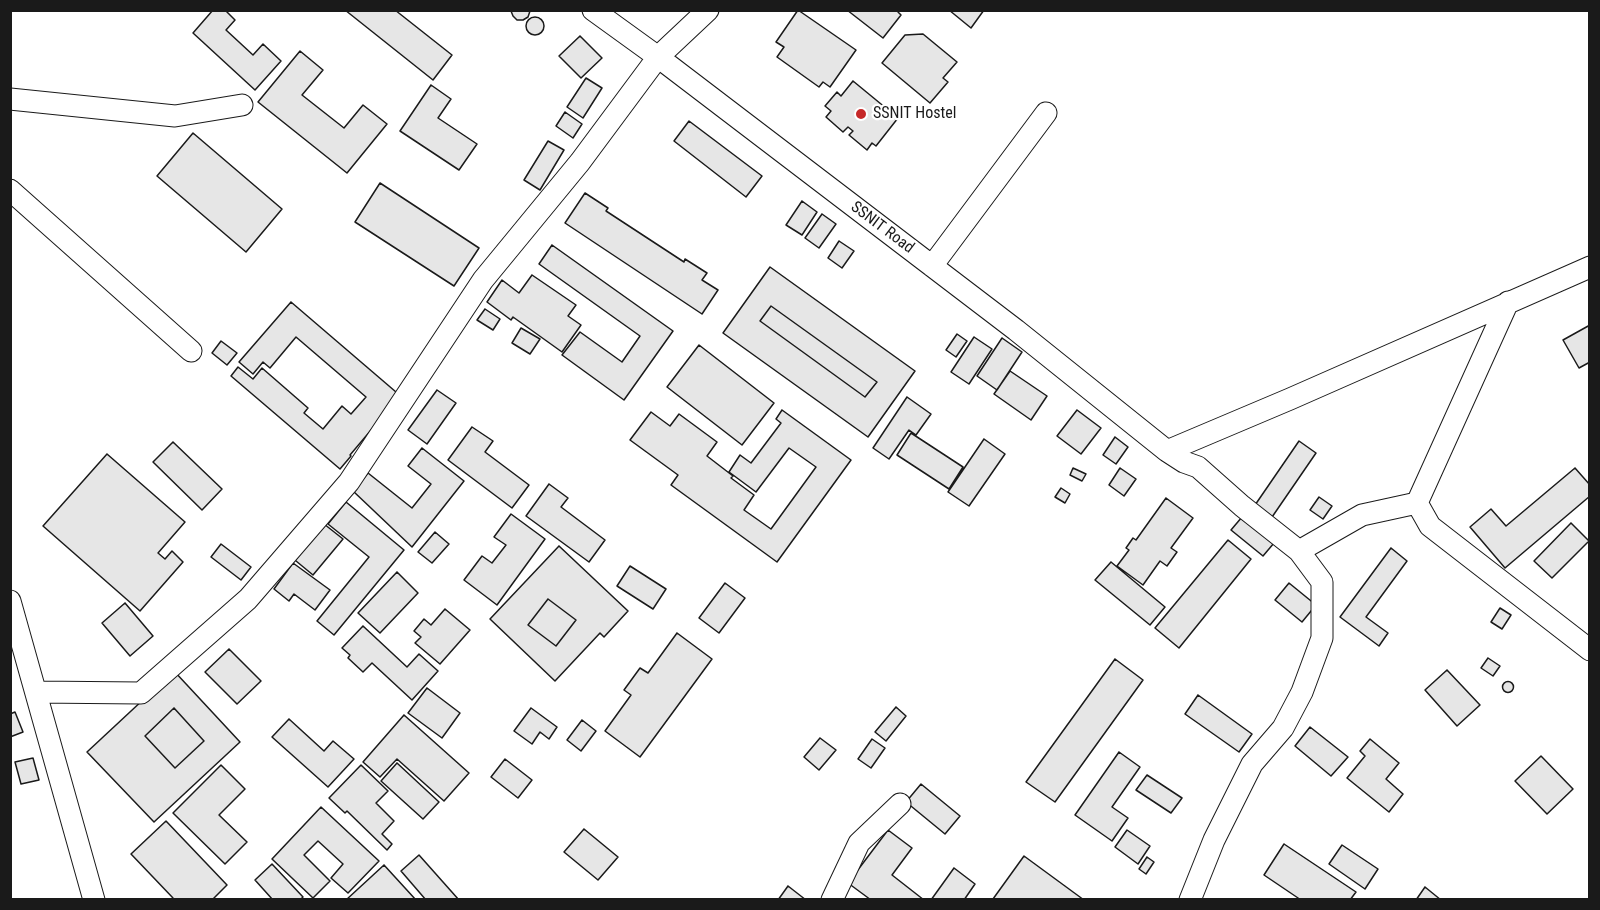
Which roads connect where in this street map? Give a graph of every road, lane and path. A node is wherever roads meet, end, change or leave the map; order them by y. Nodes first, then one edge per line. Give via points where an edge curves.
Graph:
1 (593, 10) edge
2 (708, 10) edge
3 (658, 57) junction
4 (10, 99) edge
5 (242, 105) dead end
6 (1046, 113) dead end
7 (10, 190) edge
8 (932, 266) junction
9 (1590, 267) edge
10 (1508, 303) junction
11 (191, 351) dead end
12 (1167, 451) junction
13 (1417, 503) junction
14 (1299, 551) junction
15 (10, 601) edge
16 (1590, 650) edge
17 (36, 692) junction
18 (900, 804) dead end
19 (94, 900) edge
20 (832, 900) edge
21 (1190, 900) edge

1 - 3 street, SSNIT Road
2 - 3 street
3 - 8 street, SSNIT Road
3 - 17 street via 580,162 483,280 349,482 248,600 141,693
4 - 5 street via 175,116
6 - 8 street
7 - 11 street
8 - 12 street, SSNIT Road
9 - 10 street
10 - 12 street
10 - 13 street
12 - 14 street, SSNIT Road via 1198,467
13 - 14 street via 1362,515
13 - 16 street via 1430,526
14 - 21 street, SSNIT Road via 1322,582 1322,638 1302,692 1282,728 1252,764 1214,840
15 - 17 street
17 - 19 street
18 - 20 street via 859,843

